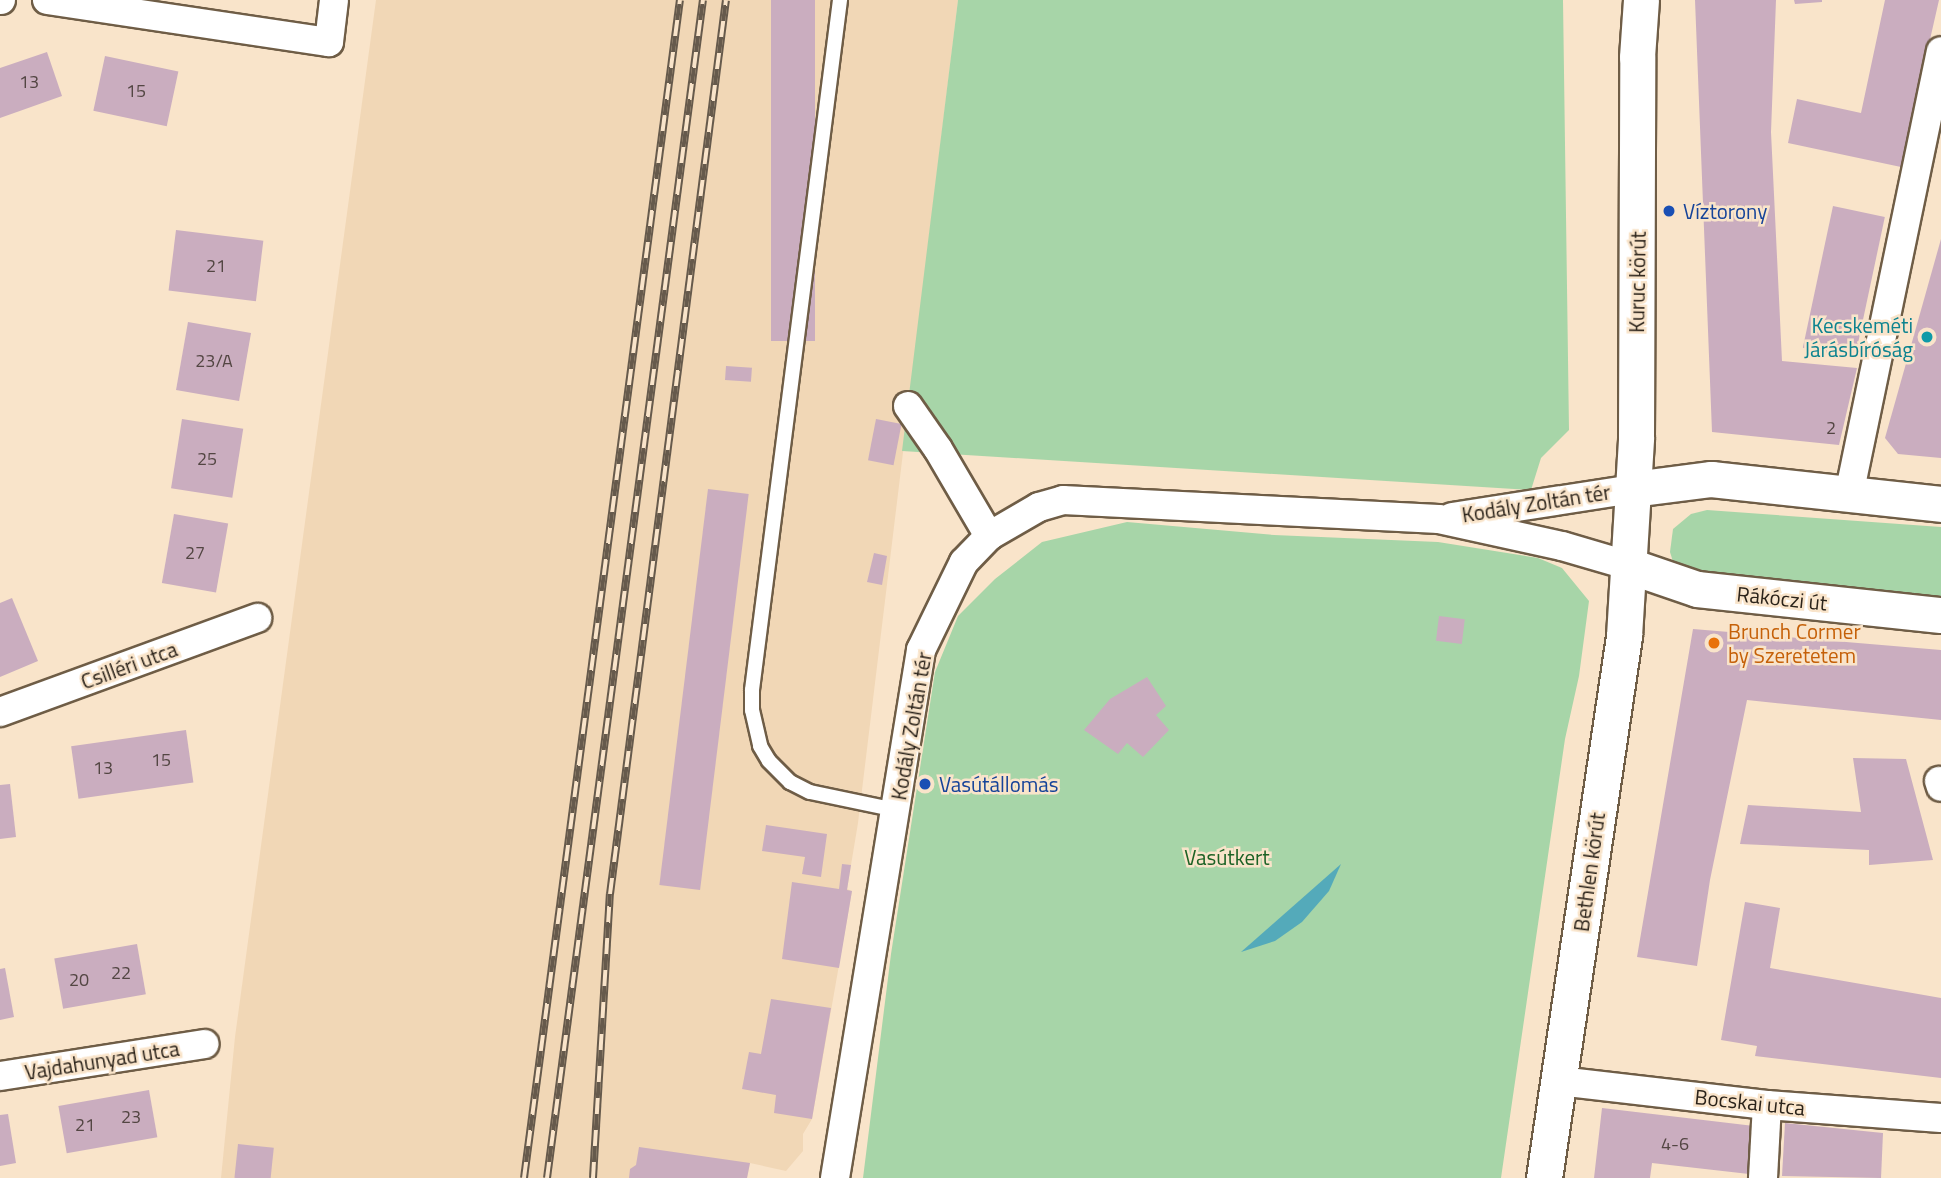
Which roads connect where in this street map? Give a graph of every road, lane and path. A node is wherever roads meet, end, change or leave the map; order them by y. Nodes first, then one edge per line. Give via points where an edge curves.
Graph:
1 (47, 0) edge
2 (334, 0) edge
3 (840, 0) edge
4 (1641, 0) edge
5 (1941, 51) edge
6 (908, 406) dead end
7 (1633, 489) junction
8 (1849, 495) junction
9 (1941, 504) edge
10 (1439, 519) junction
11 (989, 536) junction
12 (1628, 565) junction
13 (1941, 615) edge
14 (257, 618) dead end
15 (0, 712) edge
16 (896, 810) junction
17 (205, 1044) dead end
18 (0, 1076) edge
19 (1559, 1081) junction
20 (1767, 1105) junction
21 (1941, 1118) edge
22 (835, 1178) edge
23 (1544, 1178) edge
24 (1763, 1178) edge

1 - 2 street via 328,42
3 - 16 lane via 752,710 760,746 790,782 810,792
4 - 7 street, Kuruc körút
5 - 8 street
6 - 11 street
7 - 8 street via 1711,479
7 - 10 street, Kodály Zoltán tér
7 - 12 street, Kuruc körút
8 - 9 street
10 - 11 street, Kodály Zoltán tér via 1063,500 1039,507
10 - 12 street, Kodály Zoltán tér
11 - 16 street, Kodály Zoltán tér via 964,562 921,650
12 - 13 street, Rákóczi út via 1697,589
12 - 19 street, Bethlen körút via 1624,636
14 - 15 street, Csilléri utca
16 - 22 street, Kodály Zoltán tér
17 - 18 street, Vajdahunyad utca
19 - 20 street, Bocskai utca
19 - 23 street, Bethlen körút
20 - 21 street, Bocskai utca
20 - 24 street

